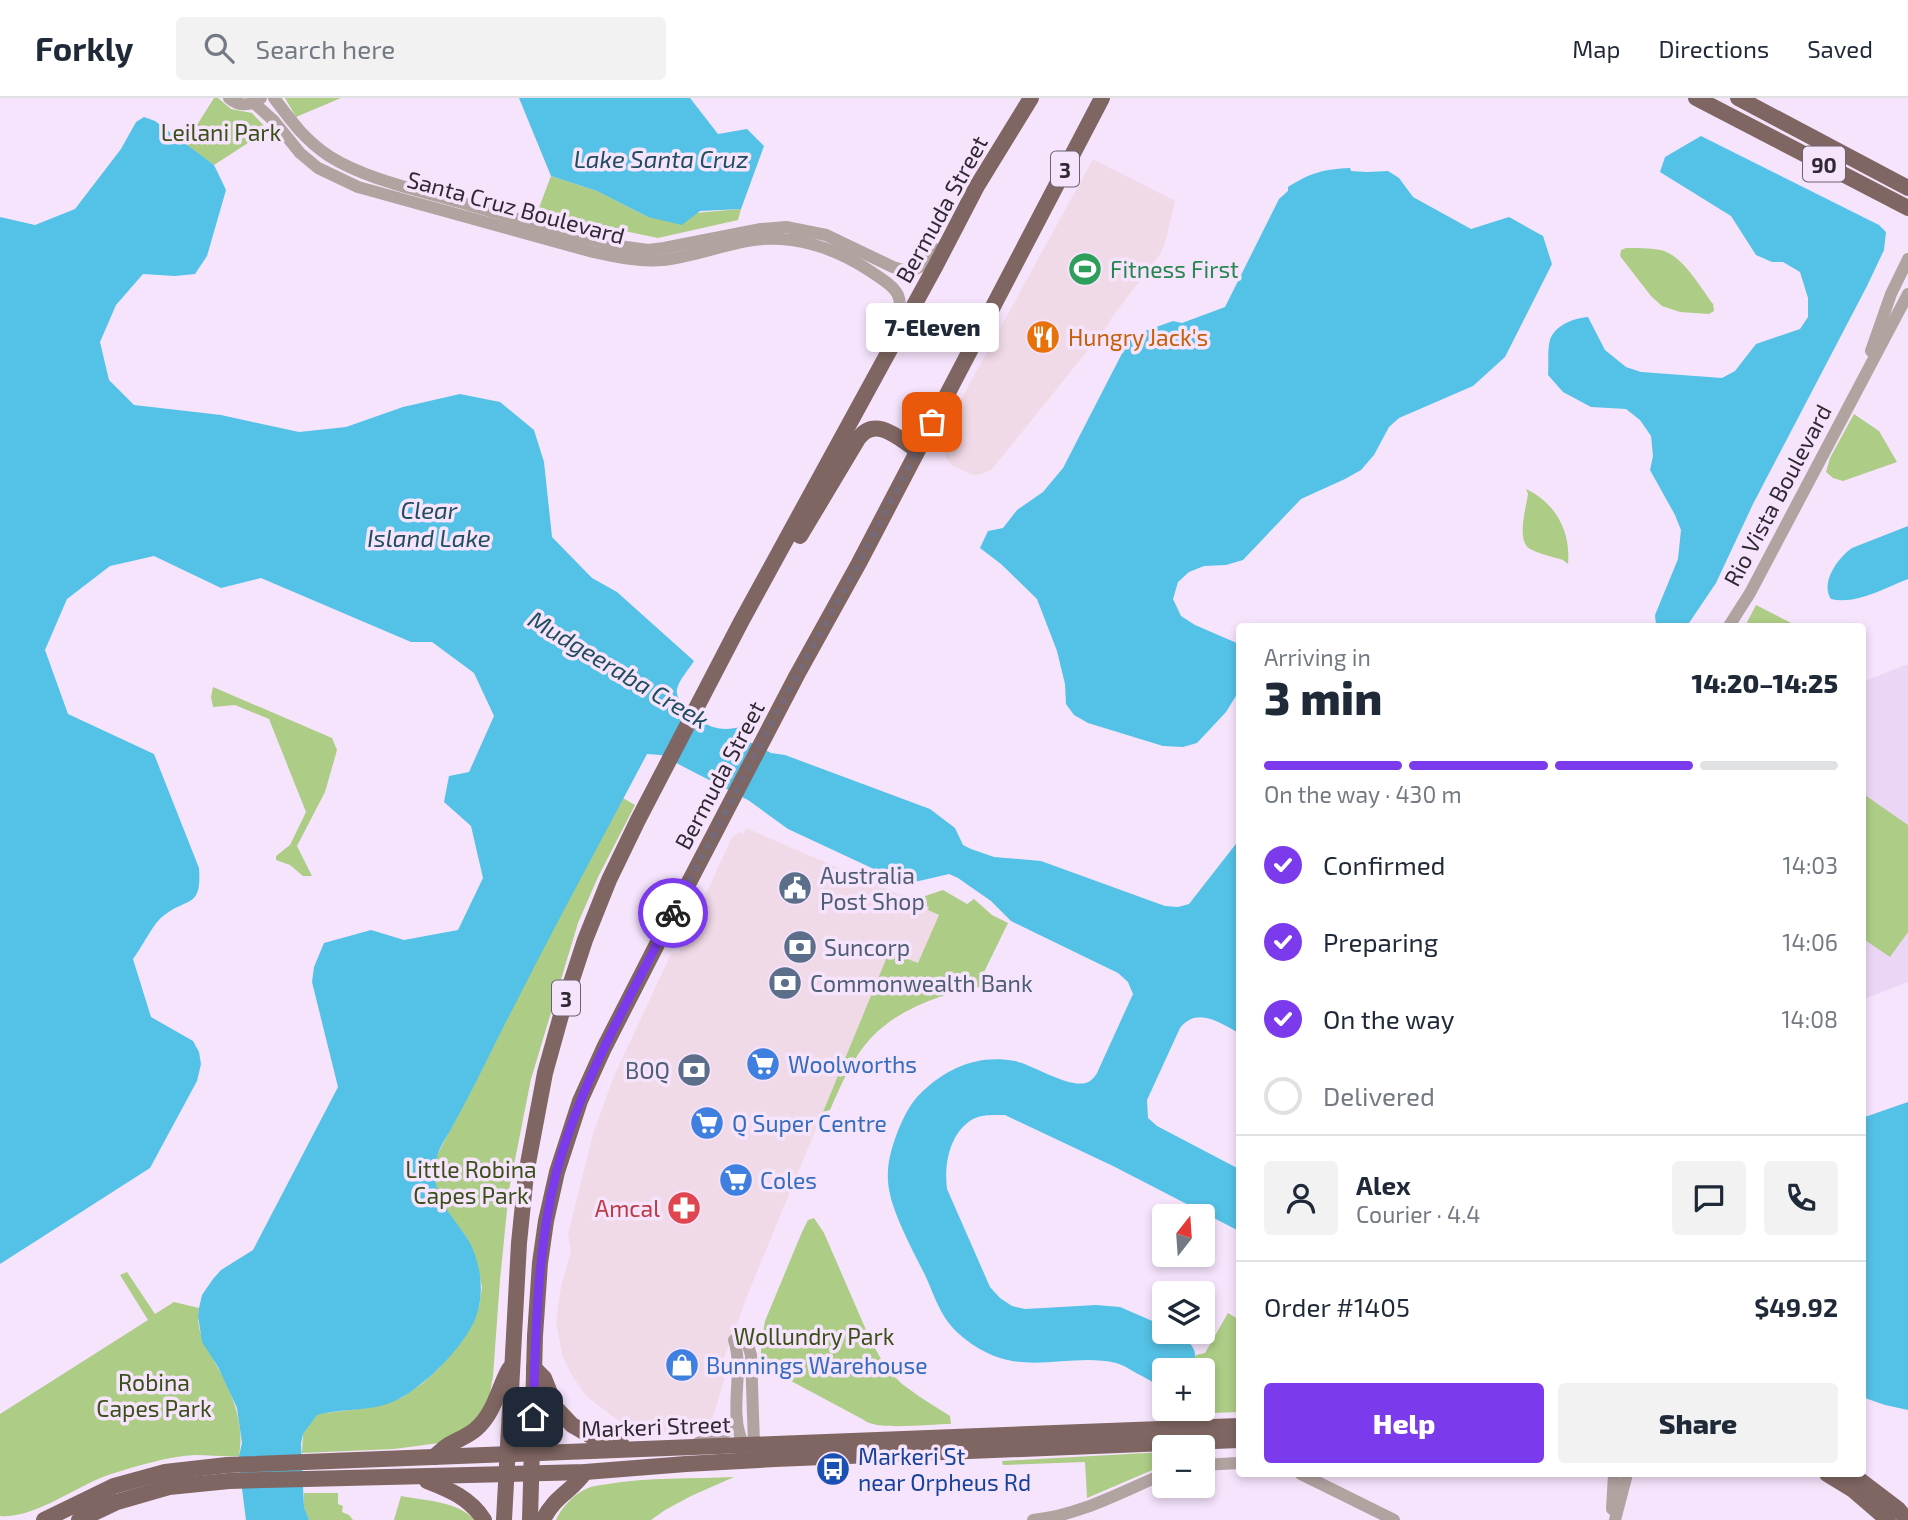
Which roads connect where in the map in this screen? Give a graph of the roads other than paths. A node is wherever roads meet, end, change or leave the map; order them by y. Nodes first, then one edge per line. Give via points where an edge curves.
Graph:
1 (229, 98) edge
2 (274, 98) edge
3 (1031, 98) edge
4 (1102, 98) edge
5 (1696, 98) edge
6 (1738, 98) edge
7 (258, 101) edge
8 (1908, 188) edge
9 (1907, 210) edge
10 (801, 235) junction
11 (949, 239) junction
12 (854, 248) junction
13 (1908, 260) edge
14 (885, 280) junction
15 (1908, 294) edge
16 (892, 345) junction
17 (1860, 381) junction
18 (917, 450) junction
19 (741, 622) junction
20 (1731, 623) edge
21 (512, 1363) junction
22 (534, 1368) junction
23 (752, 1394) junction
24 (737, 1413) junction
25 (1236, 1426) edge
26 (1236, 1440) edge
27 (684, 1448) junction
28 (632, 1450) junction
29 (751, 1450) junction
30 (532, 1453) junction
31 (506, 1454) junction
32 (434, 1457) junction
33 (1236, 1463) edge
34 (1215, 1464) edge
35 (316, 1470) junction
36 (585, 1472) junction
37 (228, 1473) junction
38 (505, 1474) junction
39 (531, 1474) junction
40 (418, 1477) junction
41 (1307, 1477) edge
42 (1614, 1477) edge
43 (1626, 1477) edge
44 (1832, 1477) edge
45 (1856, 1477) edge
46 (1152, 1479) edge
47 (44, 1520) edge
48 (79, 1520) edge
49 (484, 1520) edge
50 (504, 1520) edge
51 (530, 1520) edge
52 (543, 1520) edge
53 (1033, 1520) edge
54 (1394, 1520) edge
55 (1613, 1520) edge
56 (1888, 1520) edge
57 (1907, 1520) edge

1 - 7 street via 243,105
2 - 10 street, Santa Cruz Boulevard via 300,133 344,165 599,242 648,250 772,227
3 - 11 main road, Bermuda Street / 3
4 - 18 main road, Bermuda Street / 3
5 - 9 main road, 90
6 - 8 main road, 90
7 - 10 street, Santa Cruz Boulevard via 300,153 337,178 593,252 664,260
10 - 12 street, Santa Cruz Boulevard via 826,235
10 - 14 street, Santa Cruz Boulevard
11 - 12 street, Santa Cruz Boulevard via 927,263 908,270
11 - 16 main road, Bermuda Street / 3
12 - 14 street via 897,275 894,281
13 - 17 street, Rio Vista Boulevard
14 - 16 street via 901,302
15 - 17 street, Rio Vista Boulevard
16 - 19 main road, Bermuda Street / 3
17 - 20 street, Rio Vista Boulevard
18 - 19 main road via 880,428 865,431
18 - 22 main road, Bermuda Street / 3 via 604,1048 572,1122 542,1243
19 - 21 main road, Bermuda Street / 3 via 609,880 565,1001 530,1152
21 - 31 main road, Bermuda Street / 3
21 - 32 main road via 481,1424
22 - 28 main road via 544,1378 556,1408 572,1424
22 - 30 main road, Bermuda Street / 3
23 - 24 street via 744,1398
23 - 24 street via 751,1355 739,1336
23 - 29 street
24 - 27 street via 734,1426 725,1434
24 - 29 street via 739,1432
25 - 29 main road, Markeri Street
26 - 29 main road, Markeri Street
27 - 28 main road, Markeri Street
27 - 29 main road, Markeri Street
28 - 30 main road, Markeri Street
29 - 36 main road, Markeri Street
30 - 31 main road, Markeri Street
30 - 39 main road, Bermuda Street / 3
31 - 32 main road, Markeri Street
31 - 38 main road, Bermuda Street / 3
32 - 35 main road, Markeri Street
33 - 34 street
35 - 37 main road, Markeri Street
35 - 40 main road, Markeri Street
36 - 39 main road, Markeri Street
36 - 52 main road via 556,1499
37 - 47 main road, Markeri Street via 165,1472 114,1486
37 - 48 main road, Markeri Street via 117,1502
38 - 39 main road, Markeri Street
38 - 40 main road, Markeri Street
38 - 50 main road, Bermuda Street / 3
39 - 51 main road, Bermuda Street / 3
40 - 49 main road via 460,1495
41 - 54 street
42 - 55 street
43 - 55 street
44 - 56 main road
45 - 57 main road
46 - 53 street via 1084,1509

